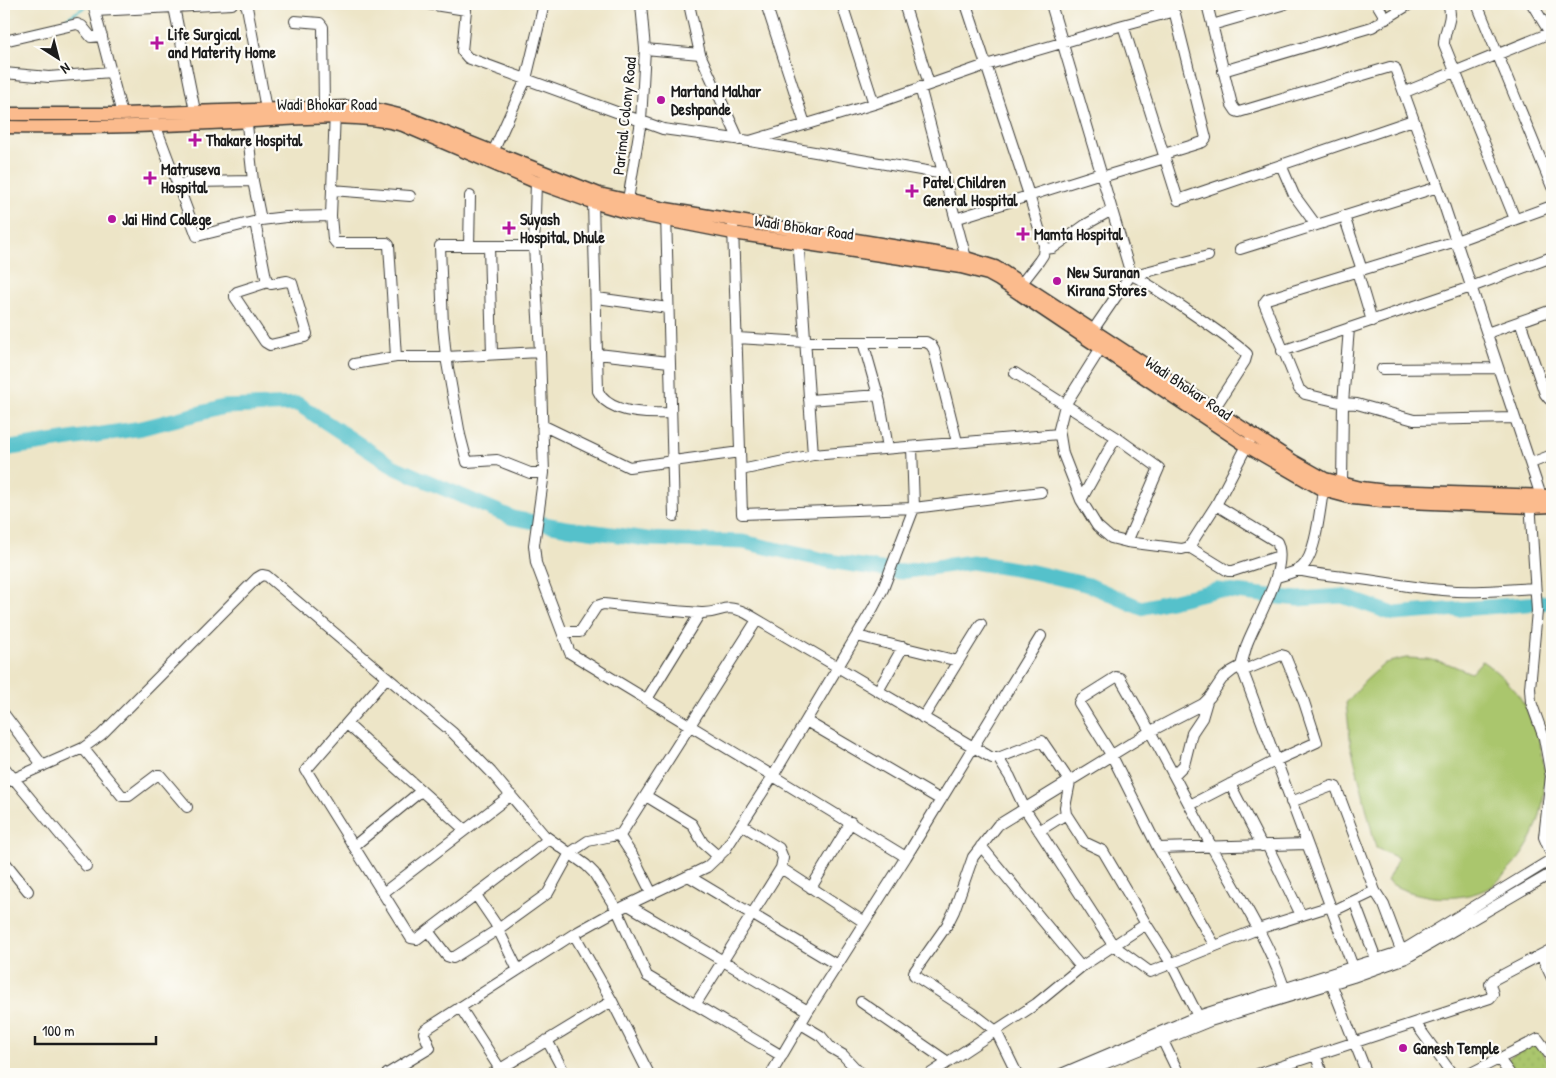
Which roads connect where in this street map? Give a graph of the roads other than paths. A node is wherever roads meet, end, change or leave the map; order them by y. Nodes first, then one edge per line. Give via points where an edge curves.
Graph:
1 (232, 4) edge
2 (245, 4) edge
3 (428, 4) edge
4 (544, 4) edge
5 (640, 4) edge
6 (689, 4) edge
7 (766, 4) edge
8 (842, 4) edge
9 (904, 4) edge
10 (966, 4) edge
11 (1051, 4) edge
12 (1157, 4) edge
13 (1207, 4) edge
14 (1285, 4) edge
15 (1377, 4) edge
16 (1408, 4) edge
17 (1448, 4) edge
18 (1532, 4) edge
19 (94, 7) edge
20 (174, 7) junction
21 (466, 7) edge
22 (1479, 9) dead end
23 (1160, 15) junction
24 (1386, 19) junction
25 (295, 21) dead end
26 (1122, 25) junction
27 (1212, 25) junction
28 (1551, 34) edge
29 (102, 36) junction
30 (4, 40) edge
31 (1064, 42) junction
32 (645, 50) junction
33 (700, 54) junction
34 (1498, 54) junction
35 (986, 65) junction
36 (1224, 71) junction
37 (111, 72) junction
38 (1455, 72) junction
39 (4, 73) edge
40 (526, 79) junction
41 (924, 86) junction
42 (1405, 92) junction
43 (874, 104) junction
44 (266, 109) junction
45 (195, 111) junction
46 (331, 111) junction
47 (151, 113) junction
48 (4, 114) edge
49 (122, 114) junction
50 (246, 116) junction
51 (1413, 120) junction
52 (641, 121) junction
53 (805, 124) junction
54 (155, 126) junction
55 (4, 127) edge
56 (744, 141) junction
57 (493, 152) junction
58 (1164, 156) junction
59 (1281, 165) junction
60 (944, 174) junction
61 (1102, 175) junction
62 (253, 181) junction
63 (536, 182) junction
64 (177, 185) junction
65 (1438, 187) junction
66 (1552, 187) edge
67 (332, 190) junction
68 (1029, 195) junction
69 (410, 196) dead end
70 (470, 196) dead end
71 (593, 202) junction
72 (627, 206) junction
73 (1552, 206) edge
74 (1112, 210) junction
75 (666, 215) junction
76 (331, 216) junction
77 (1344, 216) junction
78 (956, 218) junction
79 (1515, 219) junction
80 (258, 221) junction
81 (1316, 225) junction
82 (733, 226) junction
83 (798, 236) junction
84 (1456, 241) junction
85 (469, 246) junction
86 (489, 246) junction
87 (534, 246) junction
88 (1044, 249) junction
89 (1240, 249) dead end
90 (1208, 256) dead end
91 (966, 258) junction
92 (1552, 258) edge
93 (1360, 270) junction
94 (1132, 275) junction
95 (268, 282) junction
96 (1019, 287) junction
97 (1471, 287) junction
98 (597, 298) junction
99 (668, 308) junction
100 (1552, 310) edge
101 (1372, 321) junction
102 (1520, 321) junction
103 (1349, 328) junction
104 (1487, 333) junction
105 (1090, 334) junction
106 (737, 338) junction
107 (806, 342) junction
108 (863, 342) junction
109 (1104, 344) junction
110 (1282, 351) junction
111 (540, 352) junction
112 (492, 354) junction
113 (598, 354) junction
114 (396, 357) junction
115 (446, 357) junction
116 (669, 362) junction
117 (354, 364) dead end
118 (1498, 368) junction
119 (1382, 369) dead end
120 (1015, 373) dead end
121 (879, 395) junction
122 (1552, 399) edge
123 (810, 400) junction
124 (1344, 403) junction
125 (1065, 405) junction
126 (670, 413) junction
127 (1210, 415) junction
128 (1515, 418) junction
129 (542, 426) junction
130 (1059, 434) junction
131 (1116, 437) junction
132 (1249, 441) junction
133 (957, 442) junction
134 (912, 447) junction
135 (888, 448) junction
136 (740, 452) junction
137 (813, 455) junction
138 (1552, 455) edge
139 (672, 463) junction
140 (1530, 463) junction
141 (741, 470) junction
142 (544, 473) junction
143 (1324, 484) junction
144 (1342, 484) junction
145 (1041, 492) dead end
146 (1538, 498) edge
147 (1081, 500) junction
148 (1216, 505) junction
149 (1552, 506) edge
150 (914, 508) junction
151 (674, 516) dead end
152 (1127, 542) junction
153 (1189, 547) junction
154 (1279, 556) junction
155 (1298, 570) junction
156 (1276, 579) junction
157 (1536, 592) junction
158 (700, 613) junction
159 (757, 620) junction
160 (981, 624) dead end
161 (562, 632) junction
162 (857, 636) junction
163 (1041, 636) dead end
164 (903, 648) junction
165 (958, 661) junction
166 (838, 668) junction
167 (1242, 669) junction
168 (387, 677) junction
169 (878, 691) junction
170 (647, 699) junction
171 (1207, 701) junction
172 (4, 714) edge
173 (923, 718) junction
174 (806, 721) junction
175 (347, 724) junction
176 (690, 725) junction
177 (1151, 731) junction
178 (83, 748) junction
179 (974, 748) junction
180 (1112, 756) junction
181 (998, 758) junction
182 (1275, 761) junction
183 (44, 766) junction
184 (4, 767) edge
185 (1174, 774) junction
186 (773, 776) junction
187 (8, 781) edge
188 (1070, 782) junction
189 (1230, 784) junction
190 (422, 791) junction
191 (511, 795) junction
192 (646, 796) junction
193 (941, 800) junction
194 (1291, 802) junction
195 (1190, 805) junction
196 (187, 808) dead end
197 (1025, 809) junction
198 (1066, 814) junction
199 (851, 822) junction
200 (742, 825) junction
201 (465, 830) junction
202 (1039, 831) junction
203 (619, 835) junction
204 (549, 839) junction
205 (1307, 844) junction
206 (1264, 845) junction
207 (354, 846) junction
208 (981, 846) junction
209 (1212, 847) junction
210 (1158, 848) junction
211 (570, 853) junction
212 (719, 857) junction
213 (906, 857) junction
214 (1552, 858) edge
215 (4, 861) edge
216 (86, 866) dead end
217 (781, 868) junction
218 (1552, 873) edge
219 (690, 877) junction
220 (811, 888) junction
221 (28, 891) dead end
222 (1375, 891) junction
223 (383, 893) junction
224 (652, 894) junction
225 (476, 895) junction
226 (1354, 901) junction
227 (628, 905) junction
228 (1332, 908) junction
229 (617, 910) junction
230 (752, 914) junction
231 (1301, 915) junction
232 (864, 922) junction
233 (1146, 924) junction
234 (1258, 928) junction
235 (497, 930) junction
236 (428, 931) junction
237 (574, 934) junction
238 (1114, 945) junction
239 (1215, 946) junction
240 (1552, 949) edge
241 (1401, 950) junction
242 (1541, 955) junction
243 (1376, 959) junction
244 (722, 960) junction
245 (1171, 963) junction
246 (837, 965) junction
247 (1081, 967) junction
248 (1353, 967) junction
249 (518, 970) junction
250 (1342, 976) junction
251 (1552, 978) edge
252 (1329, 980) junction
253 (1284, 988) junction
254 (612, 1000) junction
255 (861, 1002) dead end
256 (695, 1004) junction
257 (460, 1007) junction
258 (808, 1011) junction
259 (1198, 1016) junction
260 (801, 1024) junction
261 (1416, 1024) junction
262 (996, 1031) junction
263 (1161, 1036) junction
264 (547, 1040) junction
265 (1354, 1043) junction
266 (782, 1056) junction
267 (1316, 1056) junction
268 (1552, 1058) edge
269 (1499, 1059) junction
270 (948, 1062) junction
271 (496, 1072) edge
272 (776, 1073) edge
273 (387, 1074) edge
274 (565, 1074) edge
275 (650, 1074) edge
276 (863, 1074) edge
277 (930, 1074) edge
278 (1017, 1074) edge
279 (1061, 1074) edge
280 (1079, 1074) edge
281 (1179, 1074) edge
282 (1258, 1074) edge
283 (1322, 1074) edge
284 (1367, 1074) edge
285 (1452, 1074) edge
286 (1469, 1074) edge
287 (1510, 1074) edge

1 - 20 street
2 - 44 street
3 - 21 street
4 - 40 street
5 - 32 street, Parimal Colony Road
6 - 33 street
7 - 53 street
8 - 43 street
9 - 41 street
10 - 35 street
11 - 31 street
12 - 23 street
13 - 27 street
14 - 27 street
15 - 24 street
16 - 24 street
17 - 38 street via 1451,13 1444,44
18 - 28 street
19 - 20 street
19 - 29 street
20 - 45 street
21 - 40 street via 463,54
22 - 34 street
23 - 26 street
23 - 58 street via 1175,14 1206,138
24 - 36 street via 1365,30
25 - 46 street via 320,23 324,27
26 - 31 street
26 - 58 street
27 - 36 street
28 - 34 street
29 - 30 street via 91,37 77,24
29 - 37 street
31 - 35 street
31 - 61 street
32 - 33 street
32 - 52 street, Parimal Colony Road
33 - 56 street
34 - 38 street
34 - 66 street
35 - 41 street
35 - 68 street
36 - 42 street via 1233,109 1239,112 1390,67 1395,68
37 - 39 street via 49,77
37 - 49 street
38 - 42 street
38 - 79 street
40 - 52 street
40 - 57 street
41 - 43 street
41 - 60 street
42 - 51 street
43 - 53 street
44 - 46 main road, Wadi Bhokar Road
44 - 50 main road, Wadi Bhokar Road
45 - 47 main road, Wadi Bhokar Road
45 - 50 main road, Wadi Bhokar Road
46 - 50 main road, Wadi Bhokar Road
46 - 57 main road, Wadi Bhokar Road via 349,107 403,116
46 - 63 main road, Wadi Bhokar Road via 403,125
46 - 67 street
47 - 49 main road, Wadi Bhokar Road
47 - 54 street
48 - 49 main road, Wadi Bhokar Road
50 - 54 main road, Wadi Bhokar Road
50 - 62 street
51 - 59 street
51 - 65 street
52 - 56 street via 663,129
52 - 72 street, Parimal Colony Road
53 - 56 street
54 - 55 main road, Wadi Bhokar Road
54 - 64 street
56 - 60 street
57 - 72 main road, Wadi Bhokar Road
58 - 59 street via 1178,200
58 - 61 street
59 - 81 street via 1294,195
60 - 78 street
61 - 68 street
61 - 74 street
62 - 64 street
62 - 80 street
63 - 71 main road, Wadi Bhokar Road
63 - 87 street
64 - 80 street via 197,236
65 - 77 street
65 - 84 street
67 - 69 street
67 - 76 street
68 - 78 street
68 - 88 street
70 - 85 street
71 - 72 main road, Wadi Bhokar Road
71 - 98 street
72 - 75 main road, Wadi Bhokar Road
73 - 79 street
74 - 88 street via 1054,248
74 - 94 street
75 - 82 main road, Wadi Bhokar Road
75 - 99 street
76 - 80 street
76 - 114 street via 336,243 388,243 390,246
77 - 81 street
77 - 93 street
78 - 91 street
79 - 84 street
80 - 95 street
81 - 89 street
82 - 83 main road, Wadi Bhokar Road
82 - 106 street
83 - 91 main road, Wadi Bhokar Road
83 - 96 main road, Wadi Bhokar Road via 971,269
83 - 107 street
84 - 93 street
84 - 97 street
85 - 86 street
85 - 115 street via 440,246
86 - 87 street
86 - 112 street
87 - 111 street
88 - 96 street
90 - 94 street
91 - 96 main road, Wadi Bhokar Road via 995,267
92 - 97 street
93 - 101 street
93 - 110 street via 1265,301
94 - 105 street
94 - 127 street via 1247,354
95 - 95 street via 237,292 235,297 268,344 304,337 307,334 292,283
96 - 105 main road, Wadi Bhokar Road
97 - 101 street
97 - 104 street
98 - 99 street
98 - 113 street
99 - 116 street
100 - 102 street
101 - 103 street
102 - 104 street
102 - 122 street via 1545,394
103 - 110 street
103 - 124 street
104 - 118 street
105 - 109 main road, Wadi Bhokar Road
106 - 107 street
106 - 136 street
107 - 108 street
107 - 123 street
108 - 121 street
108 - 133 street via 926,342 931,345
109 - 125 street
109 - 127 main road, Wadi Bhokar Road
110 - 124 street via 1302,392
111 - 112 street
111 - 129 street
112 - 115 street
113 - 116 street
113 - 126 street via 598,392 604,401 640,414
114 - 115 street
114 - 117 street
115 - 142 street via 467,462 497,460 530,473
116 - 126 street
118 - 119 street
118 - 128 street
120 - 125 street
121 - 123 street
121 - 135 street
123 - 137 street
124 - 128 street via 1414,420
124 - 144 street
125 - 130 street
125 - 131 street
126 - 139 street
127 - 132 main road, Wadi Bhokar Road
128 - 140 street
129 - 139 street via 629,467
129 - 142 street
130 - 133 street
130 - 147 street via 1063,454
131 - 147 street
131 - 152 street via 1159,468
132 - 143 main road, Wadi Bhokar Road
132 - 148 street
133 - 134 street
134 - 135 street
134 - 150 street
135 - 137 street
136 - 139 street
136 - 141 street
137 - 141 street
138 - 140 street
139 - 151 street
140 - 146 street
141 - 150 street via 742,514
142 - 161 street via 534,545 536,563
143 - 144 main road, Wadi Bhokar Road
143 - 146 main road, Wadi Bhokar Road via 1353,498 1382,501
143 - 155 street via 1313,551
144 - 146 main road, Wadi Bhokar Road via 1386,491
145 - 150 street
146 - 149 main road, Wadi Bhokar Road
146 - 157 street
147 - 152 street via 1097,526 1111,538
148 - 153 street
148 - 154 street via 1276,542
150 - 162 street via 874,608
152 - 153 street via 1182,550
153 - 154 street via 1228,571
154 - 156 street
155 - 156 street
155 - 157 street via 1444,590
156 - 167 street via 1247,644
157 - 214 street via 1530,688 1551,776 1544,837
158 - 159 street via 732,608
158 - 161 street via 603,604 597,606 580,632
158 - 170 street
159 - 166 street
159 - 176 street
160 - 165 street
161 - 170 street via 572,655
162 - 164 street
162 - 166 street
163 - 179 street
164 - 165 street
164 - 169 street
165 - 173 street
166 - 169 street
166 - 174 street
167 - 171 street via 1232,671 1222,680
167 - 182 street
167 - 182 street via 1285,656 1318,739 1315,744
168 - 175 street
168 - 178 street via 262,575 111,726
168 - 191 street via 452,732
169 - 173 street
170 - 176 street
171 - 177 street
171 - 185 street via 1202,718 1192,733 1184,765
172 - 183 street
173 - 179 street
174 - 186 street
174 - 193 street
175 - 190 street
175 - 207 street via 306,770
176 - 186 street
176 - 192 street
177 - 180 street
177 - 180 street via 1118,677 1081,699 1079,703
177 - 185 street
178 - 183 street
178 - 196 street via 122,796 129,796 160,775
179 - 181 street
179 - 193 street
180 - 188 street
180 - 210 street
181 - 188 street via 1042,741
181 - 197 street
182 - 189 street
182 - 194 street
183 - 187 street
184 - 187 street
185 - 195 street
186 - 199 street
186 - 200 street
187 - 216 street
188 - 197 street
188 - 198 street
189 - 195 street
189 - 206 street
190 - 201 street
190 - 207 street
191 - 201 street
191 - 204 street
192 - 203 street
192 - 212 street via 692,824 704,843
193 - 213 street
194 - 205 street
194 - 222 street via 1334,786
195 - 209 street
197 - 202 street
197 - 208 street via 998,825
198 - 202 street
198 - 233 street via 1081,839 1103,851
199 - 213 street
199 - 220 street
200 - 212 street
200 - 217 street via 779,848 784,858
201 - 223 street
202 - 238 street
203 - 211 street via 588,841
203 - 224 street
204 - 211 street
204 - 225 street
205 - 206 street
205 - 228 street
206 - 209 street
206 - 231 street
207 - 223 street
208 - 247 street
208 - 262 street via 973,857 956,907 914,975
209 - 210 street
209 - 234 street
210 - 239 street
211 - 229 street via 594,873
211 - 235 street via 548,893
212 - 219 street
213 - 232 street
214 - 241 street
215 - 221 street
217 - 220 street
217 - 230 street
218 - 250 street via 1418,952 1396,962
219 - 224 street
219 - 230 street
220 - 232 street
222 - 226 street
222 - 241 street via 1384,905
223 - 236 street via 412,939
224 - 227 street
225 - 235 street
225 - 236 street
226 - 228 street
226 - 243 street
227 - 229 street
227 - 244 street
228 - 231 street
228 - 248 street
229 - 237 street
229 - 256 street via 647,976
230 - 244 street
230 - 246 street
231 - 234 street
232 - 246 street
233 - 238 street
233 - 245 street
234 - 239 street
234 - 253 street via 1275,960
235 - 236 street via 453,958
235 - 249 street
237 - 249 street
237 - 254 street
238 - 245 street via 1150,972
238 - 247 street
239 - 245 street
240 - 242 street
241 - 243 street
242 - 251 street
242 - 261 street via 1491,982 1493,994 1490,998
243 - 248 street
244 - 256 street
244 - 258 street
245 - 259 street
246 - 258 street
247 - 262 street
248 - 250 street
249 - 257 street
250 - 252 street
252 - 253 street
252 - 263 street
252 - 265 street
253 - 259 street
254 - 264 street
254 - 275 street
255 - 270 street
256 - 266 street
257 - 271 street
257 - 273 street via 425,1030 428,1050
258 - 260 street
259 - 263 street
260 - 266 street
260 - 276 street via 821,1036
261 - 265 street
261 - 285 street
262 - 270 street
262 - 278 street
263 - 279 street
263 - 280 street
263 - 281 street
264 - 271 street
264 - 274 street
265 - 267 street
265 - 284 street
266 - 272 street
267 - 282 street
267 - 283 street
268 - 269 street via 1538,1039
269 - 286 street
269 - 287 street
270 - 277 street

